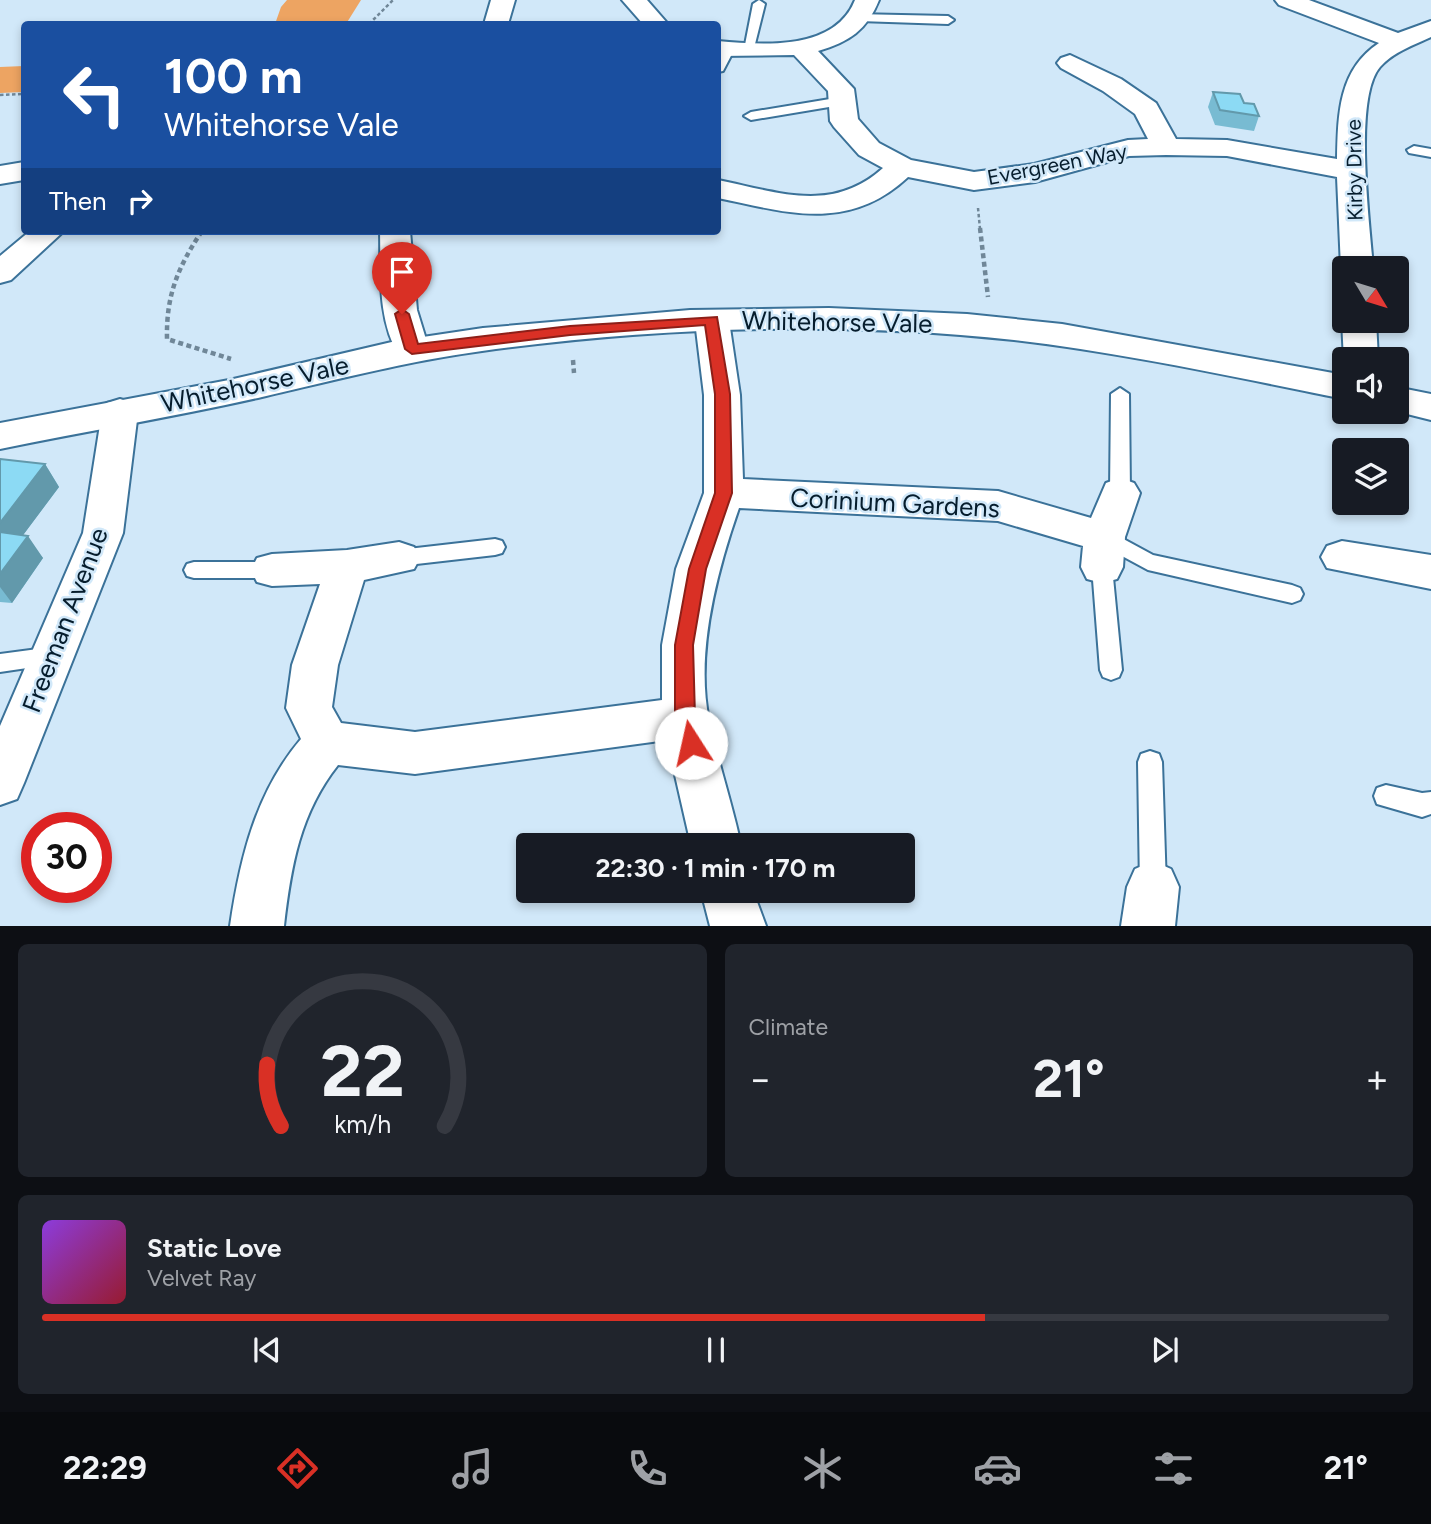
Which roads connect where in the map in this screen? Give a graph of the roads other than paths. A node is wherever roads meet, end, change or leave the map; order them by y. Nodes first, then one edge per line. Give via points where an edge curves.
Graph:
1 (503, 0) edge
2 (634, 0) edge
3 (1287, 0) edge
4 (759, 4) dead end
5 (863, 9) edge
6 (948, 20) dead end
7 (497, 21) edge
8 (653, 21) edge
9 (1431, 28) edge
10 (1398, 42) junction
11 (802, 49) junction
12 (727, 55) edge
13 (1070, 63) dead end
14 (842, 101) junction
15 (751, 116) dead end
16 (1166, 147) junction
17 (1414, 150) dead end
18 (1431, 153) edge
19 (902, 167) junction
20 (21, 172) edge
21 (1353, 172) junction
22 (0, 175) edge
23 (721, 190) edge
24 (44, 235) edge
25 (395, 235) edge
26 (1356, 256) edge
27 (0, 273) edge
28 (712, 321) junction
29 (412, 349) junction
30 (1332, 385) edge
31 (1120, 394) dead end
32 (1409, 402) edge
33 (1431, 407) edge
34 (120, 412) junction
35 (0, 436) edge
36 (724, 493) junction
37 (1120, 493) joint
38 (495, 547) dead end
39 (1104, 552) junction
40 (1342, 557) dead end
41 (399, 558) joint
42 (347, 566) junction
43 (194, 570) dead end
44 (272, 570) joint
45 (1431, 572) edge
46 (1292, 594) dead end
47 (53, 656) junction
48 (0, 663) edge
49 (1111, 670) dead end
50 (685, 717) junction
51 (327, 743) junction
52 (1150, 762) dead end
53 (0, 783) edge
54 (1387, 796) dead end
55 (1431, 803) edge
56 (713, 833) edge
57 (730, 903) edge
58 (1150, 906) edge
59 (257, 926) edge
60 (739, 926) edge

1 - 7 street
2 - 8 street
3 - 10 street
4 - 12 lane
5 - 6 lane
5 - 11 street via 848,30
9 - 10 street, Kirby Drive
10 - 21 street, Kirby Drive via 1366,67 1352,106
11 - 12 street
11 - 14 street, Evergreen Way via 841,89
13 - 16 street, Evergreen Way via 1146,109
14 - 15 lane
14 - 19 street, Evergreen Way via 844,121 870,149
16 - 19 street, Evergreen Way via 1128,148 1035,173 974,180
16 - 21 street, Evergreen Way via 1227,148
17 - 18 lane
19 - 23 street via 876,190 844,203 813,206
20 - 22 street
21 - 26 street, Kirby Drive
24 - 27 street
25 - 29 street via 400,310
28 - 29 street, Whitehorse Vale
28 - 30 street, Whitehorse Vale via 840,319 967,325 1151,348
28 - 36 street via 722,394
29 - 34 street, Whitehorse Vale
31 - 37 lane
32 - 33 street
34 - 35 street, Whitehorse Vale
34 - 47 street, Freeman Avenue via 103,533
36 - 39 street, Corinium Gardens via 998,506
36 - 50 street via 698,569 684,645
37 - 39 street
38 - 41 lane
39 - 46 lane
39 - 49 lane
40 - 45 street
41 - 42 street
42 - 44 street
42 - 51 street via 315,666 309,708
43 - 44 lane
47 - 48 lane
47 - 53 street, Freeman Avenue
50 - 51 street via 415,753
50 - 56 street
51 - 59 street via 302,771 281,809
52 - 58 lane
54 - 55 lane
57 - 60 street

